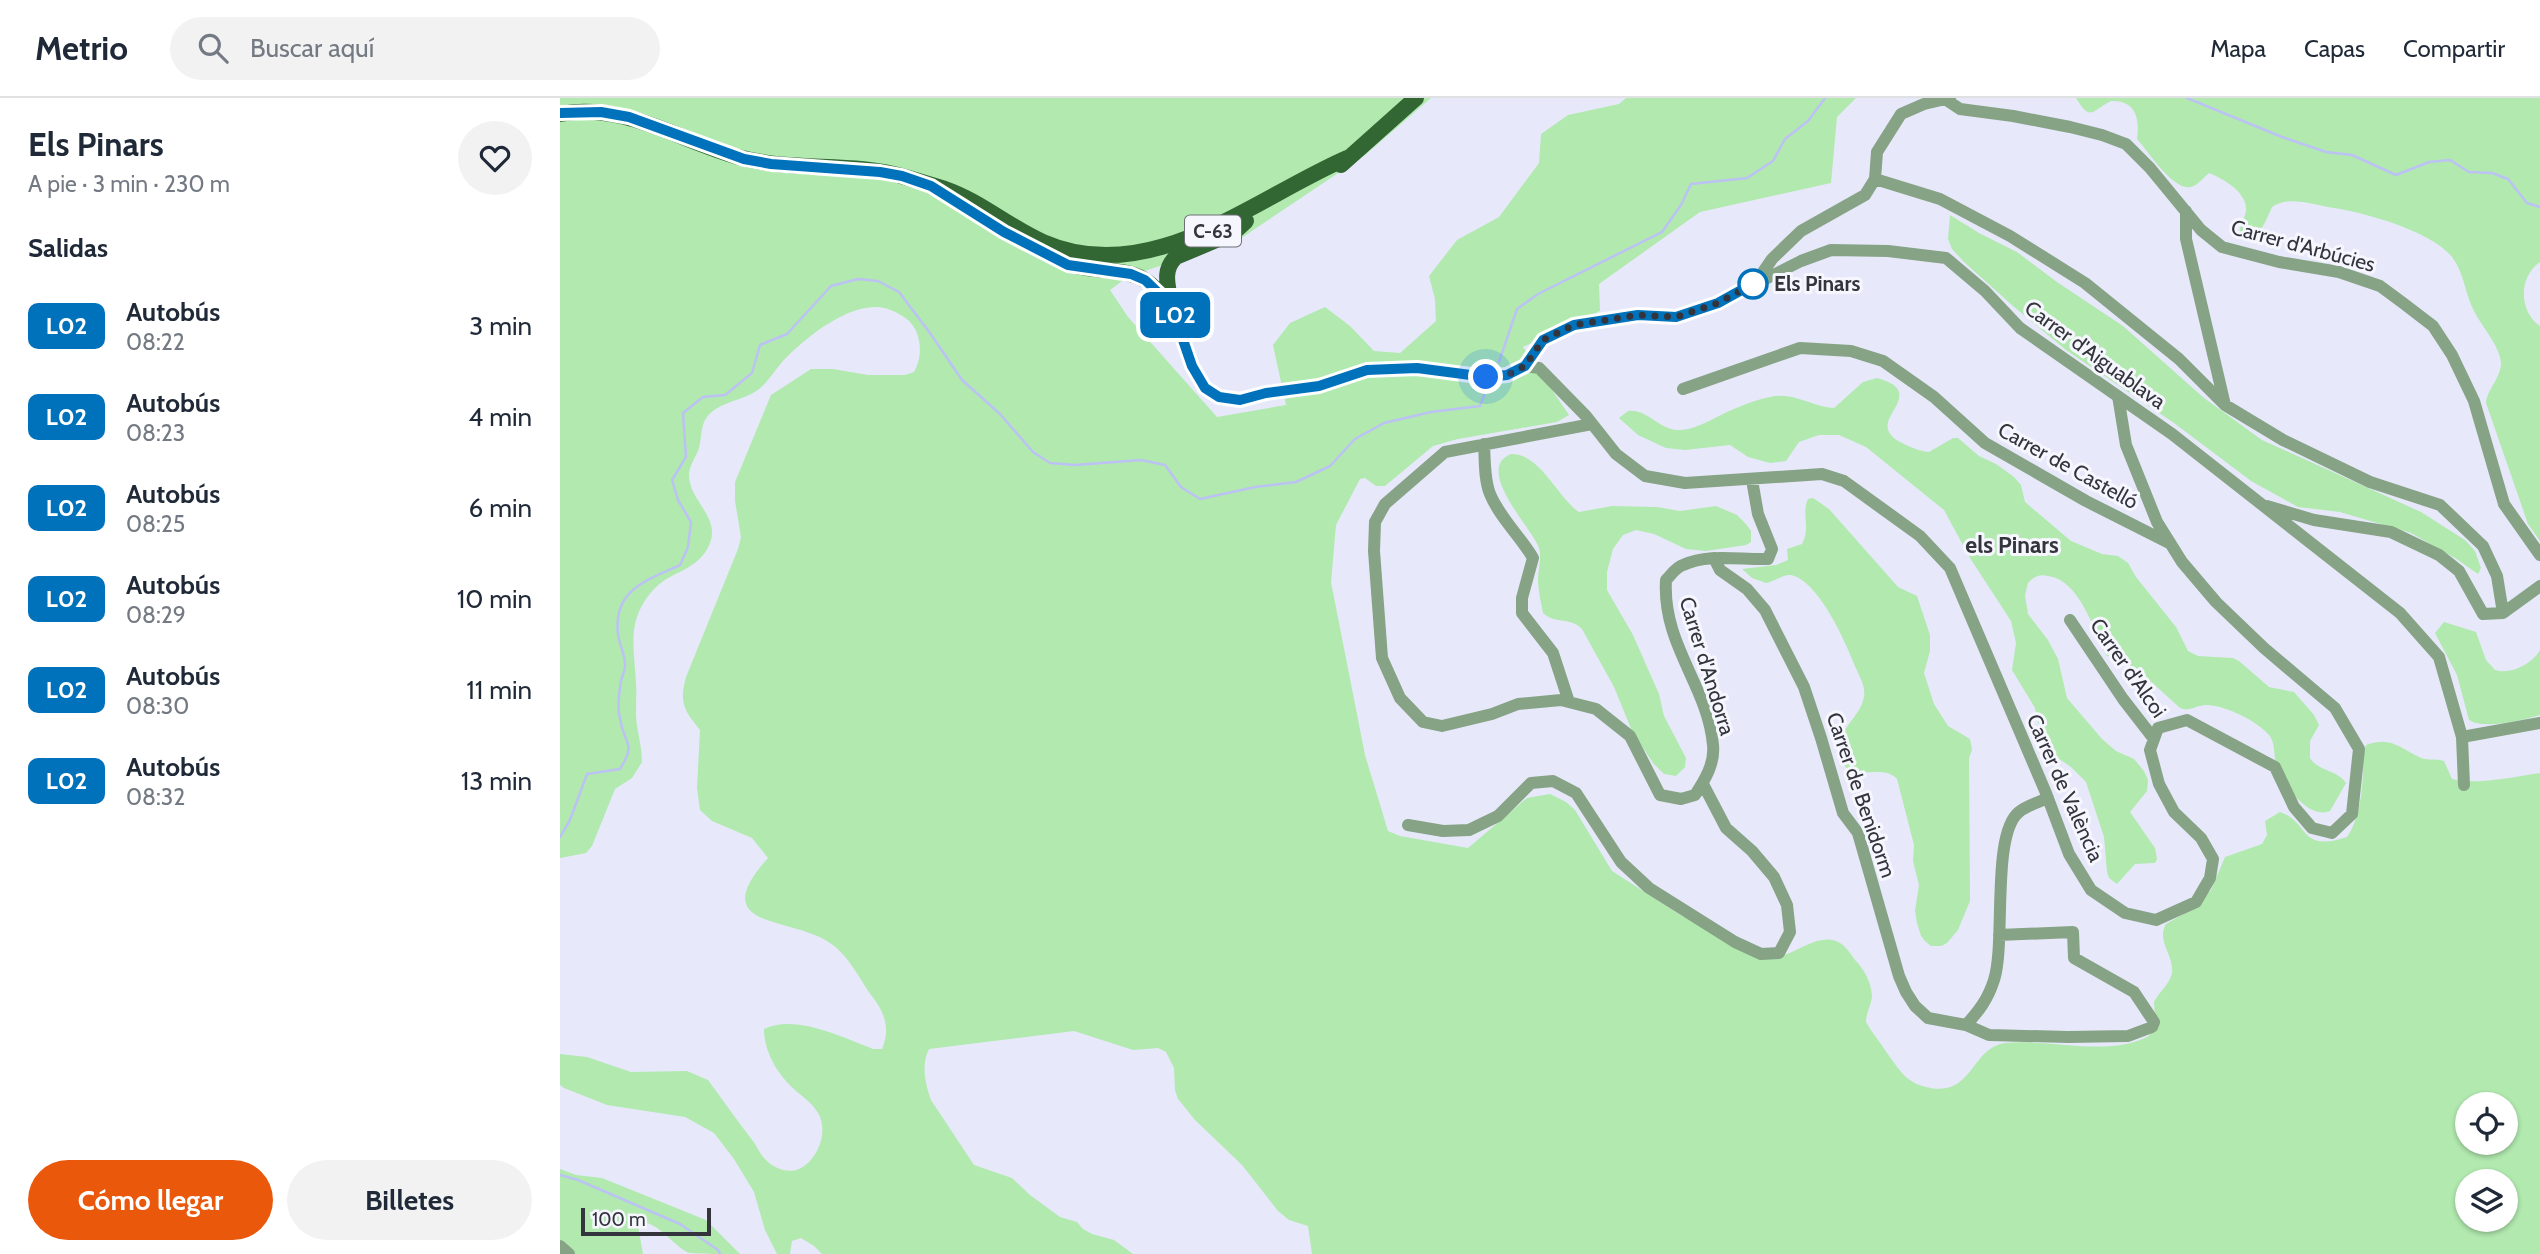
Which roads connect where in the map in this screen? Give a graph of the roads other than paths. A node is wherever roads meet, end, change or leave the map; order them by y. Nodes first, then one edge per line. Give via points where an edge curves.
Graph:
1 (1416, 98) edge
2 (1947, 99) edge
3 (560, 114) edge
4 (1346, 158) junction
5 (1875, 179) junction
6 (931, 186) junction
7 (1267, 201) junction
8 (2186, 211) junction
9 (1043, 242) junction
10 (1156, 270) junction
11 (1756, 282) junction
12 (1171, 305) joint
13 (1525, 366) junction
14 (1683, 389) dead end
15 (2118, 396) junction
16 (2225, 405) junction
17 (1592, 424) junction
18 (1484, 444) junction
19 (1752, 480) junction
20 (2260, 504) junction
21 (2171, 544) junction
22 (2540, 555) edge
23 (1714, 558) junction
24 (2540, 586) edge
25 (2503, 613) junction
26 (2070, 620) dead end
27 (1569, 702) junction
28 (2540, 723) edge
29 (2462, 737) junction
30 (2154, 739) junction
31 (1703, 784) junction
32 (2465, 785) dead end
33 (2048, 798) junction
34 (1408, 825) dead end
35 (2000, 936) junction
36 (1966, 1025) junction
37 (560, 1246) edge
38 (569, 1254) edge

1 - 4 main road, C-63
2 - 5 street via 1901,114 1877,152
2 - 8 street, Carrer d'Arbúcies via 1960,109 2070,127 2126,144
3 - 6 main road, C-63 via 601,112 629,117 744,159 880,172
4 - 7 main road, C-63
4 - 10 main road, C-63 via 1328,176 1281,205
5 - 11 street via 1865,195 1801,231 1772,258
5 - 16 street via 1940,199 2085,283 2179,359
6 - 9 main road, C-63 via 946,189
6 - 10 main road, C-63 via 1068,265 1131,274
7 - 9 main road, C-63 via 1138,254 1091,256
7 - 10 main road, C-63 via 1260,210
8 - 16 street via 2186,239
8 - 22 street, Carrer d'Arbúcies via 2222,247 2339,272 2380,286 2433,326 2474,401 2504,504
9 - 10 main road, C-63 via 1060,254 1095,261 1128,260
10 - 12 main road
11 - 13 street, Carrer d'Aiguablava via 1718,303 1676,317 1638,315 1574,325 1543,340
11 - 15 street, Carrer d'Aiguablava via 1831,250 1947,258 2020,328
12 - 13 street via 1192,366 1205,388 1219,397 1240,400 1319,386 1367,370 1417,368 1486,377 1507,375
13 - 17 street, Carrer de València via 1539,368
14 - 21 street, Carrer de Castelló via 1800,348 1851,351 1883,361 1934,397 1985,443
15 - 20 street, Carrer d'Aiguablava
15 - 21 street via 2126,445 2157,522
16 - 25 street via 2283,440 2370,482 2440,505 2483,546 2497,576
17 - 18 street
17 - 19 street, Carrer de València via 1616,454 1644,476 1685,483
18 - 27 street via 1489,492 1533,558 1521,598 1522,613 1553,653
18 - 27 street via 1445,452 1385,504 1375,522 1382,658 1400,698 1423,722 1442,726 1518,704
19 - 23 street, Carrer d'Andorra via 1758,514 1772,549 1768,559
19 - 33 street, Carrer de València via 1822,474 1844,481 1920,536 1950,568
20 - 25 street via 2314,520 2391,532 2439,555 2459,572 2483,614
20 - 29 street, Carrer d'Aiguablava via 2400,613 2439,657
21 - 30 street via 2216,602 2335,708 2359,749 2351,814 2332,833 2312,828 2294,807 2275,768 2187,720 2158,728
23 - 31 street, Carrer d'Andorra via 1681,565 1666,580 1664,600 1675,644 1703,705 1714,746
23 - 36 street, Carrer de Benidorm via 1720,570 1747,589 1765,610 1804,687 1843,813 1858,833 1906,992 1928,1018
24 - 25 street
26 - 30 street, Carrer d'Alcoi
27 - 31 street via 1596,709 1630,736 1660,795 1681,799 1695,795
28 - 29 street
29 - 32 street, Carrer d'Aiguablava
30 - 33 street, Carrer de València via 2150,750 2159,784 2174,812 2201,838 2213,859 2210,878 2196,902 2156,920 2125,913 2091,890 2069,854
31 - 34 street via 1726,828 1774,877 1787,905 1790,932 1779,953 1761,954 1735,942 1649,888 1621,862 1576,793 1553,781 1531,783 1498,816 1469,830
33 - 35 street via 2017,812 2007,834
35 - 36 street via 1995,978 1985,1004
35 - 36 street, Carrer de Benidorm via 2073,932 2074,958 2134,992 2154,1022 2128,1036 2068,1037 1989,1035
37 - 38 street

